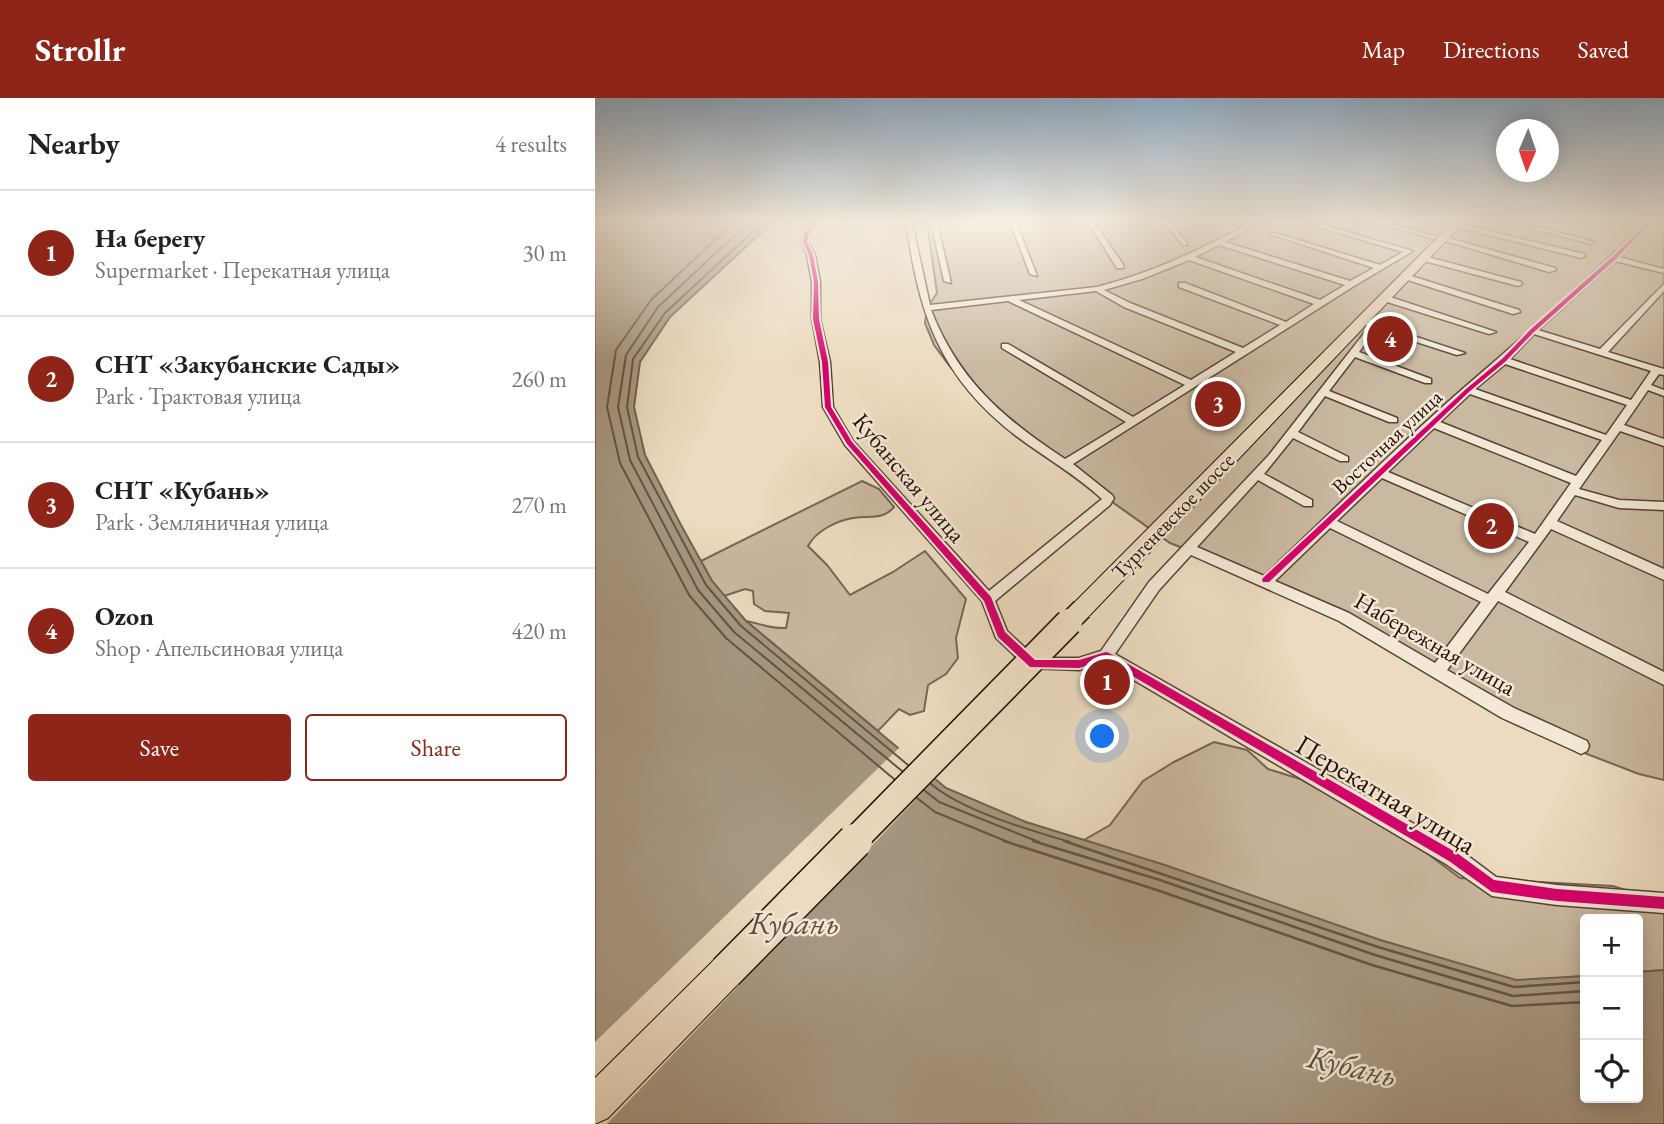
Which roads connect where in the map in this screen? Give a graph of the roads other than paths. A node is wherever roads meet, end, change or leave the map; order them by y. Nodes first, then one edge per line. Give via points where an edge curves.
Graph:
1 (814, 270) edge
2 (917, 270) edge
3 (945, 270) edge
4 (1032, 270) edge
5 (1158, 270) edge
6 (1227, 270) edge
7 (1306, 270) edge
8 (1375, 270) edge
9 (1400, 270) edge
10 (1400, 270) edge
11 (1403, 270) edge
12 (1467, 270) edge
13 (1601, 270) edge
14 (1034, 274) dead end
15 (948, 281) dead end
16 (1351, 284) junction
17 (1182, 285) dead end
18 (1518, 285) dead end
19 (1664, 286) edge
20 (1097, 289) junction
21 (1009, 298) junction
22 (1384, 298) junction
23 (1320, 303) junction
24 (927, 309) junction
25 (1516, 312) dead end
26 (1367, 318) junction
27 (1287, 325) junction
28 (1532, 331) junction
29 (1492, 332) dead end
30 (1005, 346) dead end
31 (1244, 352) junction
32 (1460, 352) dead end
33 (1354, 353) junction
34 (1602, 353) junction
35 (1504, 360) junction
36 (1658, 373) edge
37 (1428, 381) dead end
38 (1192, 385) junction
39 (1647, 387) junction
40 (1468, 390) junction
41 (1323, 392) junction
42 (1664, 393) edge
43 (1634, 404) junction
44 (1393, 420) dead end
45 (1132, 421) junction
46 (1432, 424) junction
47 (1617, 426) junction
48 (1291, 433) junction
49 (1608, 439) junction
50 (1664, 443) edge
51 (1344, 459) dead end
52 (1067, 463) junction
53 (1380, 473) junction
54 (1257, 475) junction
55 (1574, 486) junction
56 (1308, 503) dead end
57 (1664, 506) edge
58 (1328, 522) junction
59 (1549, 523) junction
60 (1537, 540) junction
61 (1191, 549) junction
62 (1664, 575) edge
63 (1266, 581) junction
64 (1493, 598) junction
65 (988, 599) junction
66 (1106, 656) junction
67 (1440, 667) junction
68 (1664, 678) edge
69 (1581, 746) dead end
70 (1664, 903) edge
71 (726, 972) joint
72 (595, 1105) edge

1 - 65 street, Кубанская улица via 828,407 849,443
2 - 24 street
3 - 15 street
4 - 14 street
5 - 20 street
6 - 23 street
7 - 16 street
8 - 16 street
9 - 22 highway, Тургеневское шоссе
10 - 26 highway, Тургеневское шоссе
11 - 25 street
12 - 18 street
13 - 28 street, Восточная улица
16 - 23 street
17 - 27 street
19 - 34 street
20 - 21 street
20 - 31 street
21 - 24 street
21 - 38 street
22 - 26 highway, Тургеневское шоссе
22 - 29 street
23 - 27 street
24 - 52 street via 953,366 1009,425
26 - 32 street
26 - 33 street
26 - 71 highway, Тургеневское шоссе, bridge via 1101,571 1086,604
27 - 31 street
28 - 34 street
28 - 35 street, Восточная улица
30 - 45 street
31 - 38 street
33 - 37 street
33 - 41 street
34 - 36 street
35 - 40 street, Восточная улица
35 - 43 street
36 - 39 street
38 - 45 street
39 - 42 street
39 - 43 street
40 - 46 street, Восточная улица
40 - 49 street
41 - 44 street
41 - 48 street
43 - 47 street
45 - 52 street
46 - 53 street, Восточная улица
46 - 55 street
47 - 49 street
47 - 50 street
48 - 51 street
48 - 54 street
49 - 55 street
52 - 65 street via 1108,498 1104,505
53 - 58 street, Восточная улица
53 - 60 street
54 - 56 street
54 - 61 street
55 - 57 street via 1619,504
55 - 59 street
58 - 63 street, Восточная улица
58 - 64 street
59 - 60 street
59 - 62 street
60 - 64 street
61 - 63 street, Набережная улица
61 - 66 street via 1154,586
63 - 67 street, Набережная улица
64 - 67 street
64 - 68 street
65 - 66 street, Кубанская улица via 1002,634 1033,664 1079,664
66 - 70 street, Перекатная улица via 1453,857 1492,886
67 - 69 street, Набережная улица via 1508,713
71 - 72 highway

